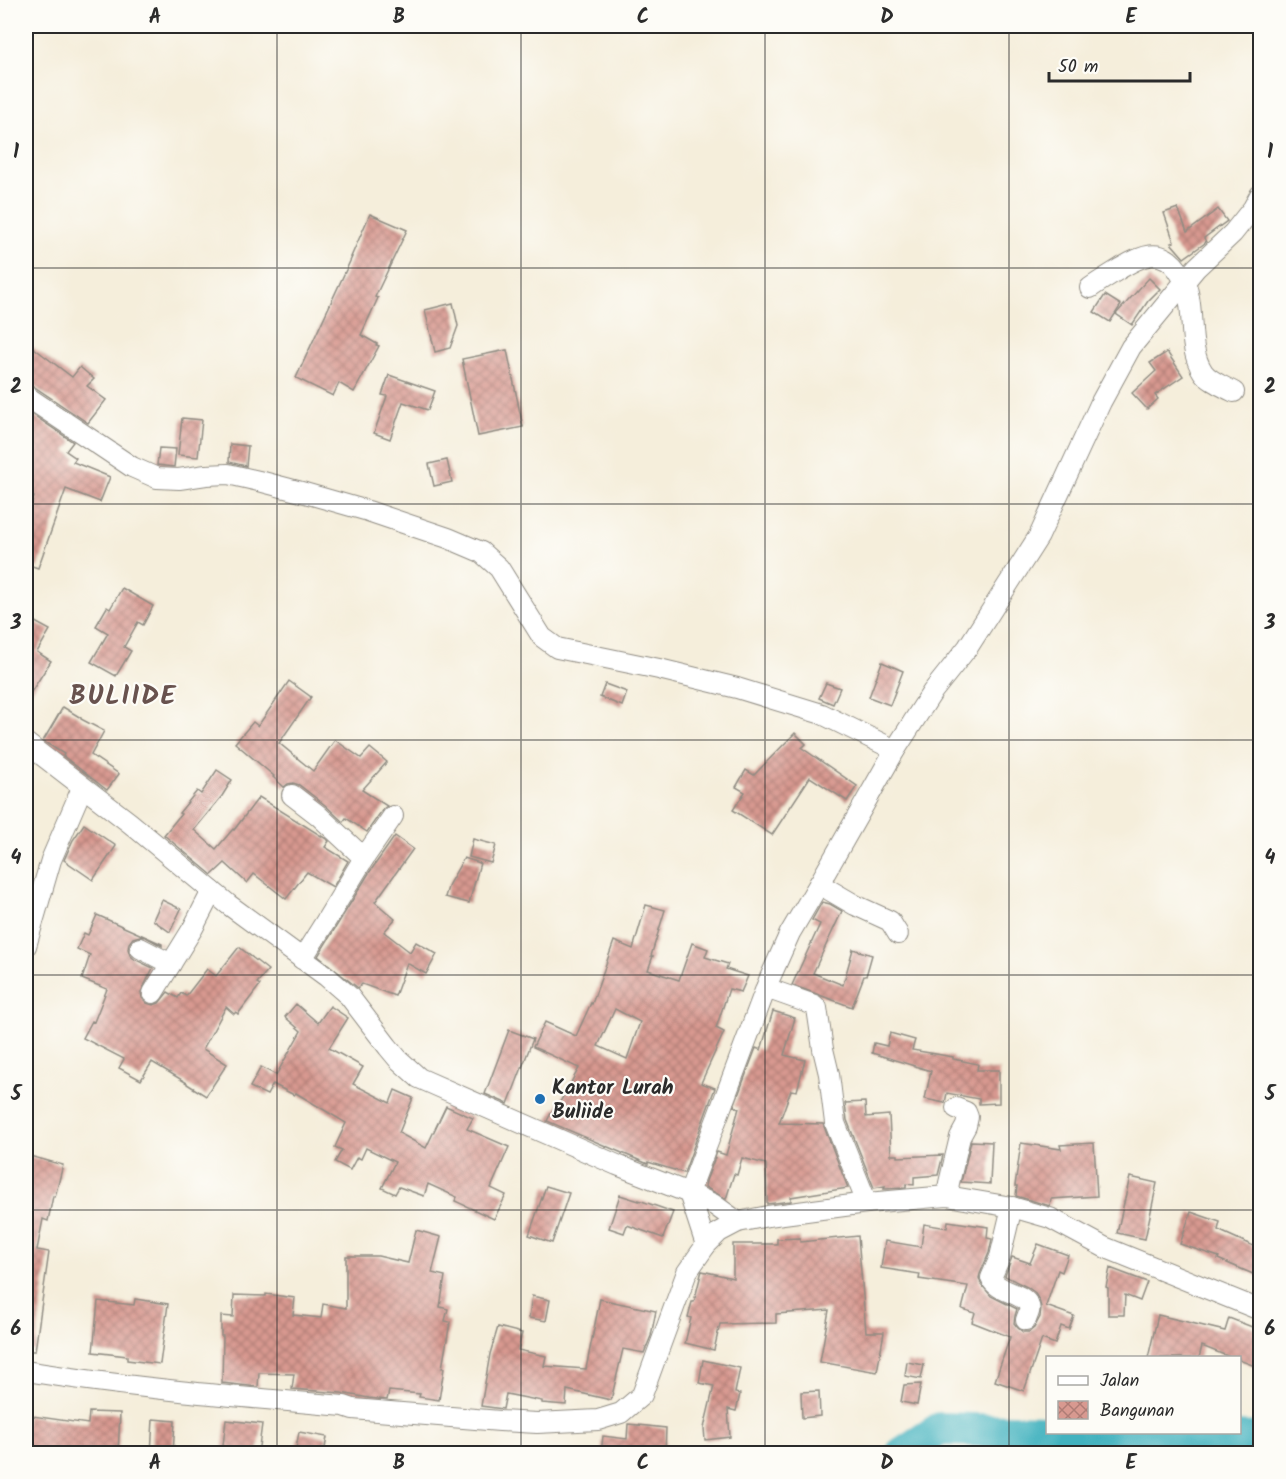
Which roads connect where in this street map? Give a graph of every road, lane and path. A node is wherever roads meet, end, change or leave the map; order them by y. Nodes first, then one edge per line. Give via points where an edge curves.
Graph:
1 (1260, 195) edge
2 (1186, 281) junction
3 (1090, 288) dead end
4 (1234, 392) dead end
5 (26, 396) edge
6 (26, 743) edge
7 (895, 750) junction
8 (82, 788) junction
9 (292, 795) dead end
10 (393, 816) dead end
11 (364, 858) junction
12 (819, 884) junction
13 (212, 891) junction
14 (898, 934) dead end
15 (26, 946) edge
16 (140, 948) dead end
17 (302, 959) junction
18 (171, 964) junction
19 (766, 988) junction
20 (153, 993) dead end
21 (956, 1108) dead end
22 (689, 1193) junction
23 (947, 1196) junction
24 (867, 1203) junction
25 (1012, 1207) junction
26 (738, 1222) junction
27 (706, 1245) junction
28 (1260, 1310) edge
29 (1026, 1320) dead end
30 (26, 1371) edge

1 - 2 street via 1233,233
2 - 3 street via 1173,262 1148,255
2 - 4 street via 1192,337 1203,371
2 - 7 street via 1131,347 1039,536 968,647 933,691
5 - 7 street via 123,461 157,478 228,474 263,482 368,512 480,552 499,568 542,637 557,648 736,688 822,714
6 - 8 street
7 - 12 street
8 - 13 street
8 - 15 street via 51,860
9 - 11 street
10 - 11 street
11 - 17 street
12 - 14 street via 890,921
12 - 19 street via 790,933
13 - 17 street
13 - 18 street
16 - 18 street
17 - 22 street via 349,996 387,1047 419,1078
18 - 20 street
19 - 22 street
19 - 24 street via 817,1008 835,1123
21 - 23 street via 968,1117
22 - 26 street
22 - 27 street
23 - 24 street
23 - 25 street
24 - 26 street
25 - 28 street via 1050,1218 1104,1247
25 - 29 street via 991,1278 996,1286 1029,1305
26 - 27 street
27 - 30 street via 687,1272 642,1395 621,1413 598,1420 537,1423 353,1409

